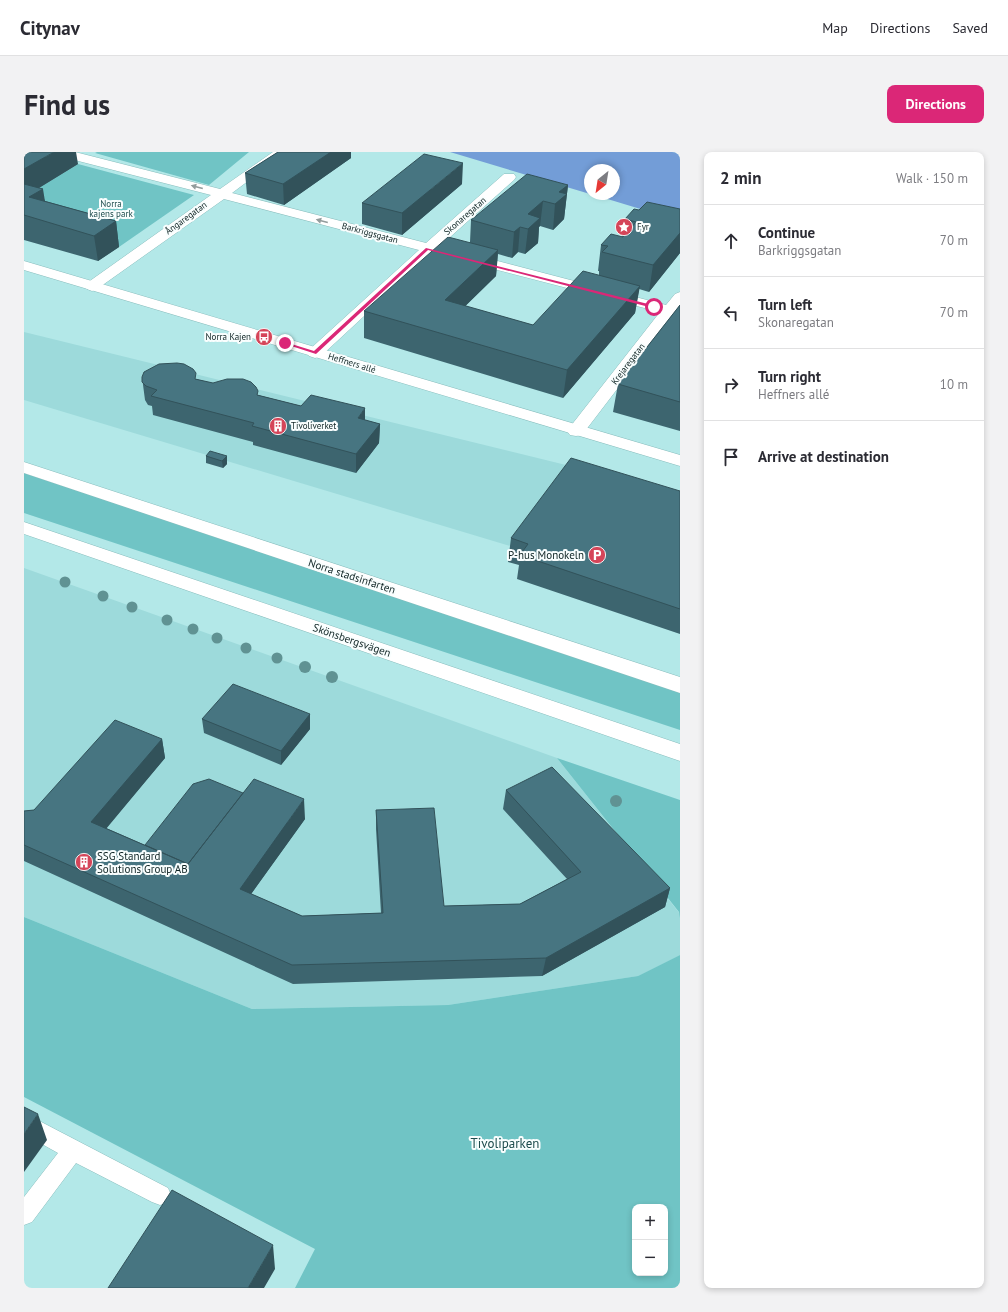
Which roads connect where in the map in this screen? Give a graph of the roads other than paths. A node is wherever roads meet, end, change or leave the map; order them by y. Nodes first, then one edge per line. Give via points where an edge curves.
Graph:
1 (60, 152) edge
2 (281, 152) edge
3 (509, 177) dead end
4 (221, 194) junction
5 (428, 249) junction
6 (24, 265) edge
7 (92, 286) junction
8 (680, 297) edge
9 (675, 312) edge
10 (314, 353) junction
11 (576, 431) junction
12 (24, 459) edge
13 (680, 461) edge
14 (24, 467) edge
15 (24, 528) edge
16 (680, 671) edge
17 (680, 685) edge
18 (680, 753) edge
19 (24, 1123) edge
20 (72, 1150) junction
21 (160, 1195) dead end
22 (24, 1214) edge

4 -> 1 street, Barkriggsgatan
2 - 4 street, Ångaregatan
3 - 5 street, Skonaregatan
5 -> 4 street, Barkriggsgatan
4 - 7 street, Ångaregatan
5 - 9 street, Barkriggsgatan
5 - 10 street, Skonaregatan
6 - 7 street, Heffners allé
7 - 10 street, Heffners allé
8 - 9 street, Krejaregatan
9 - 11 street, Krejaregatan
10 - 11 street, Heffners allé
11 - 13 street, Heffners allé
12 - 16 street, Norra stadsinfarten
14 - 17 street, Norra stadsinfarten
15 - 18 street, Skönsbergsvägen
19 - 20 lane
20 - 21 lane
20 - 22 lane

